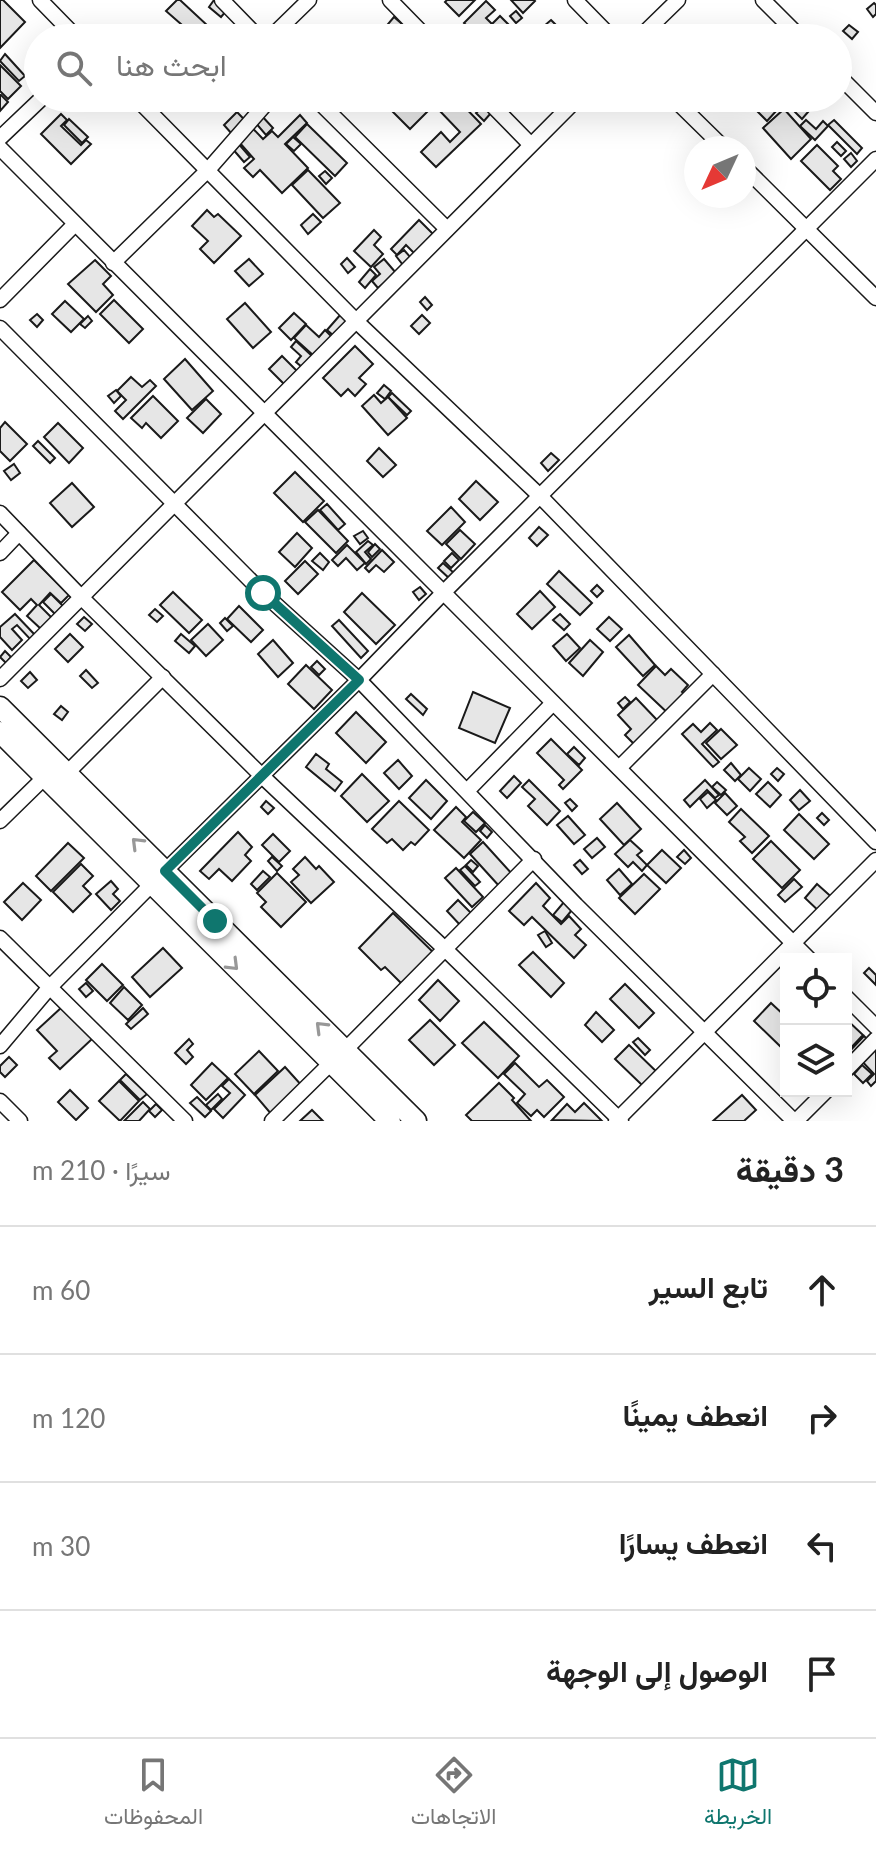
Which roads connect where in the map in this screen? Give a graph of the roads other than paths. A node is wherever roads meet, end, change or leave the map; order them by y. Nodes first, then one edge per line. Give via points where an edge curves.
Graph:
1 (40, 0) edge
2 (222, 0) edge
3 (309, 0) edge
4 (390, 0) edge
5 (575, 0) edge
6 (678, 0) edge
7 (763, 0) edge
8 (63, 24) edge
9 (245, 24) edge
10 (284, 24) edge
11 (413, 24) edge
12 (598, 24) edge
13 (653, 24) edge
14 (787, 24) edge
15 (852, 89) edge
16 (27, 112) edge
17 (150, 112) edge
18 (259, 112) edge
19 (329, 112) edge
20 (499, 112) edge
21 (563, 112) edge
22 (687, 112) edge
23 (876, 113) edge
24 (712, 136) edge
25 (0, 138) edge
26 (530, 144) junction
27 (0, 148) edge
28 (876, 159) edge
29 (208, 170) junction
30 (756, 179) edge
31 (75, 224) junction
32 (447, 229) junction
33 (807, 229) junction
34 (113, 263) junction
35 (876, 298) edge
36 (0, 300) edge
37 (355, 320) junction
38 (0, 328) edge
39 (265, 414) junction
40 (540, 496) junction
41 (173, 504) junction
42 (0, 513) edge
43 (19, 533) junction
44 (0, 553) edge
45 (444, 592) junction
46 (82, 598) junction
47 (713, 674) junction
48 (163, 677) junction
49 (0, 679) edge
50 (359, 680) junction
51 (553, 703) junction
52 (0, 707) edge
53 (0, 732) edge
54 (619, 768) junction
55 (67, 773) junction
56 (46, 776) junction
57 (262, 776) junction
58 (467, 791) junction
59 (0, 821) edge
60 (876, 842) edge
61 (534, 859) junction
62 (876, 860) edge
63 (158, 878) junction
64 (0, 938) edge
65 (794, 944) junction
66 (445, 949) junction
67 (803, 953) edge
68 (49, 988) junction
69 (852, 1003) edge
70 (876, 1027) edge
71 (704, 1031) junction
72 (876, 1039) edge
73 (0, 1046) edge
74 (338, 1057) junction
75 (852, 1064) edge
76 (820, 1097) edge
77 (0, 1101) edge
78 (619, 1120) edge
79 (20, 1121) edge
80 (185, 1121) edge
81 (272, 1121) edge
82 (390, 1121) edge
83 (416, 1121) edge
84 (795, 1121) edge

1 - 8 street
2 - 9 street
3 - 10 street
4 - 11 street
5 - 12 street
6 - 13 street
7 - 14 street
15 - 23 street
16 - 25 street
17 - 29 street
18 - 29 street
19 - 32 street
20 - 26 street
21 - 26 street
22 - 24 street
26 - 32 street
27 - 31 street
28 - 33 street
29 - 34 street
29 - 37 street
30 - 33 street
31 - 34 street
31 - 36 street
32 - 37 street
33 - 35 street
33 - 40 street
34 - 39 street
37 - 39 street
37 - 40 street
38 - 41 street
39 - 41 street
39 - 45 street
40 - 45 street
40 - 47 street
41 - 46 street
41 - 50 street
42 - 43 street
43 - 44 street
43 - 46 street
45 - 50 street
45 - 51 street
46 - 48 street
46 - 49 street
47 - 54 street
47 - 60 street
48 - 55 street
48 - 57 street
50 - 57 street
50 - 58 street
51 - 54 street
51 - 58 street
52 - 55 street
53 - 56 street
54 - 65 street
63 -> 55 street
56 - 59 street
56 - 63 street
57 - 63 street
57 - 66 street
58 - 61 street
61 - 66 street
61 - 71 street
62 - 65 street
63 - 68 street
63 - 74 street
64 - 68 street
65 - 67 street
65 - 71 street
66 - 74 street
66 - 78 street
68 - 73 street
68 - 80 street
69 - 70 street
71 - 78 street
71 - 84 street
72 - 75 street
74 - 81 street
74 - 82 street
74 - 83 street
76 - 84 street
77 - 79 street

